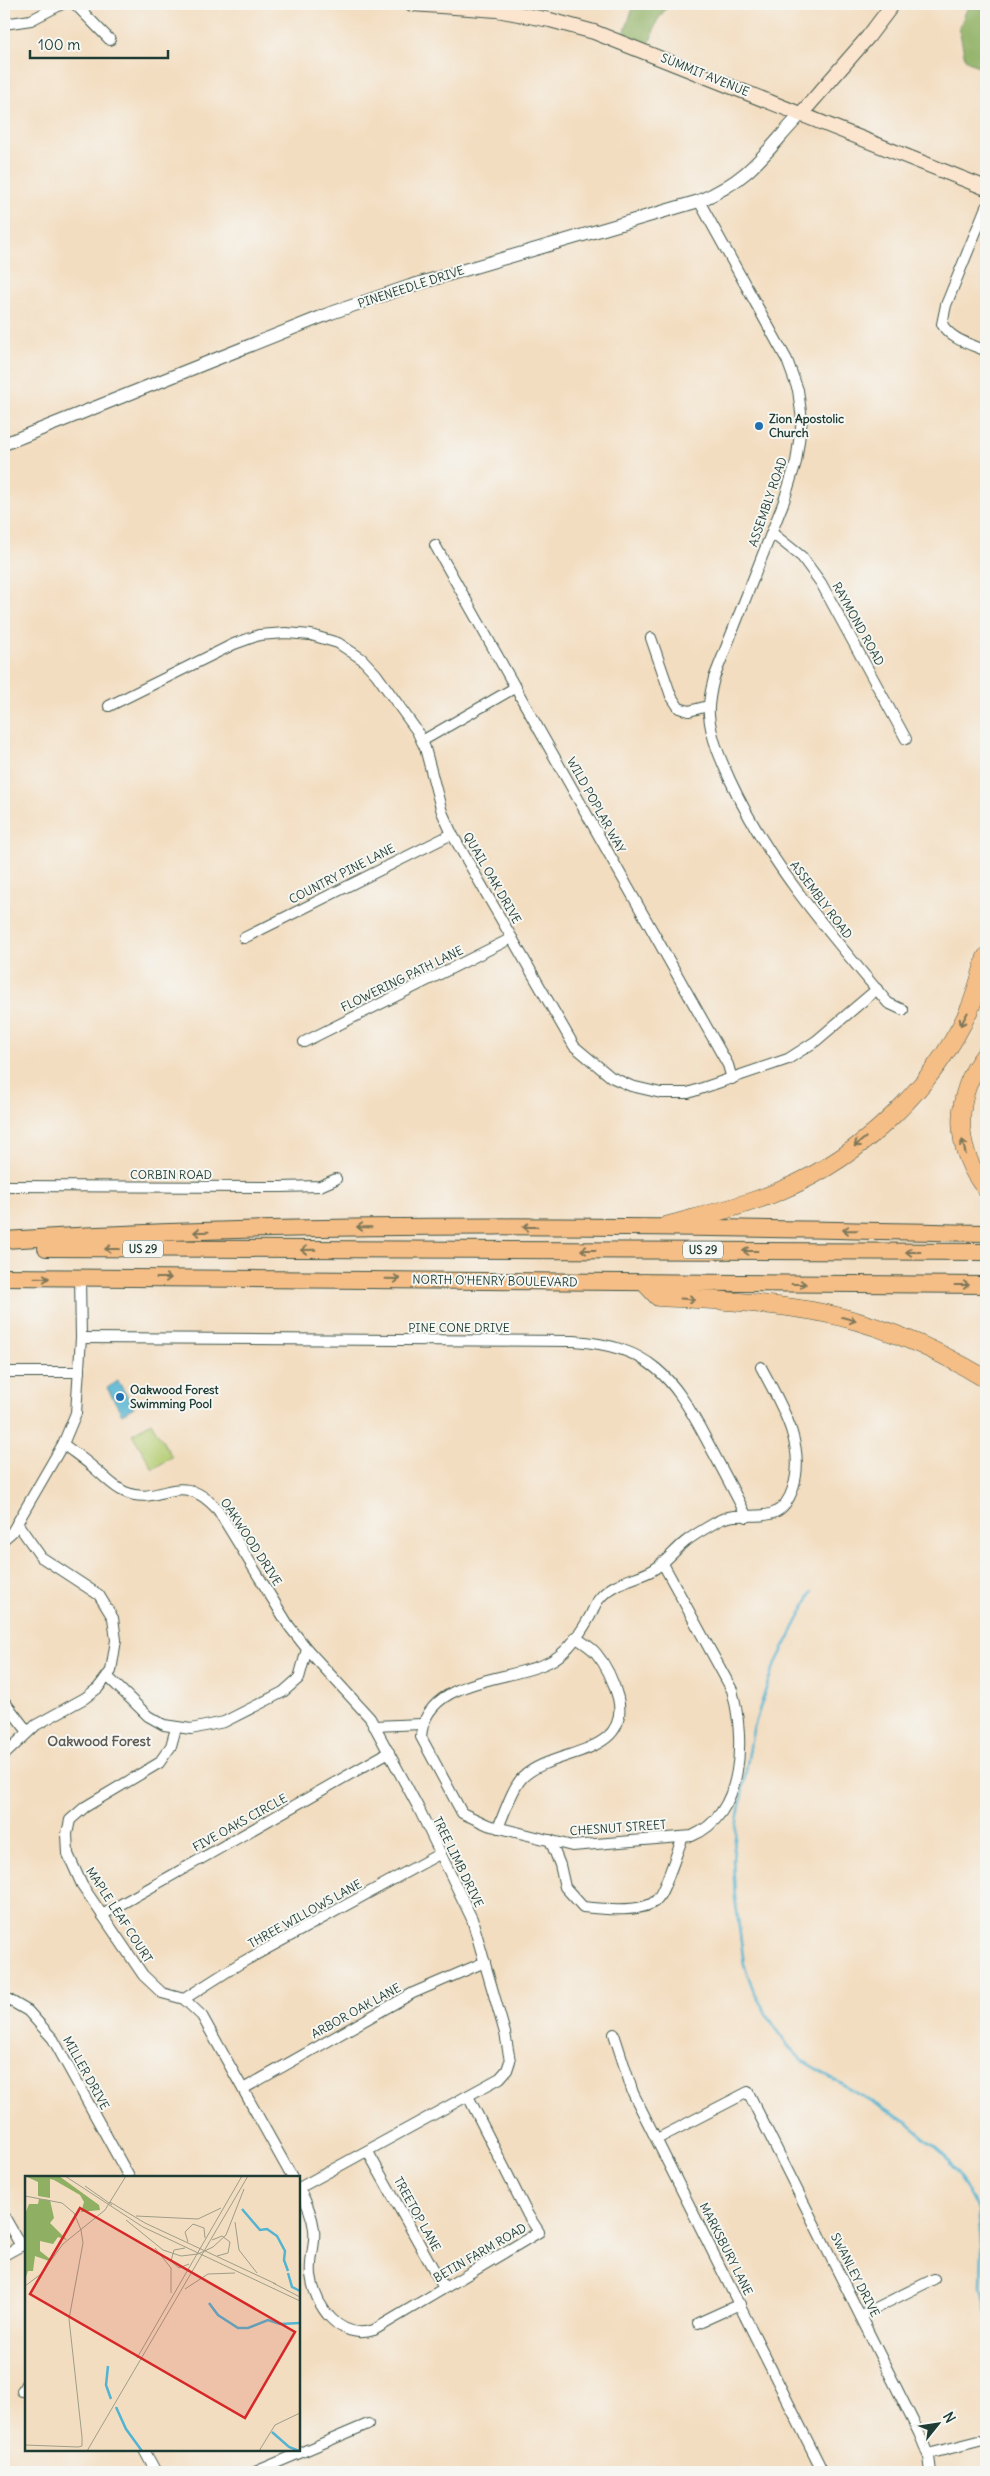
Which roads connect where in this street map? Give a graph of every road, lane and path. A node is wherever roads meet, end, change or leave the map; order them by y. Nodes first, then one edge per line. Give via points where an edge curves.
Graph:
1 (62, 4) edge
2 (74, 4) edge
3 (412, 4) edge
4 (893, 4) edge
5 (4, 24) edge
6 (110, 40) dead end
7 (801, 114) junction
8 (986, 188) edge
9 (699, 201) junction
10 (986, 207) edge
11 (986, 351) edge
12 (4, 444) edge
13 (772, 533) junction
14 (436, 545) dead end
15 (652, 638) dead end
16 (516, 687) junction
17 (110, 706) dead end
18 (708, 706) junction
19 (906, 739) dead end
20 (422, 741) junction
21 (452, 834) junction
22 (244, 938) dead end
23 (512, 938) junction
24 (986, 957) edge
25 (877, 989) junction
26 (903, 1010) dead end
27 (304, 1042) dead end
28 (986, 1053) edge
29 (732, 1079) junction
30 (336, 1179) dead end
31 (4, 1186) edge
32 (986, 1190) edge
33 (666, 1226) junction
34 (986, 1233) edge
35 (4, 1240) edge
36 (4, 1248) edge
37 (986, 1252) edge
38 (4, 1277) edge
39 (80, 1278) junction
40 (646, 1283) junction
41 (986, 1285) edge
42 (81, 1338) junction
43 (761, 1367) dead end
44 (4, 1372) edge
45 (79, 1372) junction
46 (986, 1379) edge
47 (63, 1444) junction
48 (748, 1517) junction
49 (17, 1523) junction
50 (4, 1539) edge
51 (662, 1562) junction
52 (575, 1637) junction
53 (307, 1649) junction
54 (107, 1676) junction
55 (4, 1701) edge
56 (422, 1724) junction
57 (374, 1726) junction
58 (176, 1728) junction
59 (28, 1732) junction
60 (389, 1752) junction
61 (4, 1756) edge
62 (498, 1828) junction
63 (683, 1836) junction
64 (550, 1840) junction
65 (441, 1853) junction
66 (102, 1915) junction
67 (485, 1962) junction
68 (4, 1996) edge
69 (184, 1999) junction
70 (614, 2034) dead end
71 (243, 2089) junction
72 (468, 2096) junction
73 (656, 2139) junction
74 (368, 2152) junction
75 (128, 2176) edge
76 (291, 2176) edge
77 (300, 2188) edge
78 (300, 2191) edge
79 (4, 2216) edge
80 (24, 2244) edge
81 (4, 2255) edge
82 (934, 2280) dead end
83 (444, 2288) junction
84 (740, 2304) junction
85 (862, 2315) junction
86 (698, 2323) dead end
87 (368, 2424) dead end
88 (979, 2441) dead end
89 (145, 2451) edge
90 (280, 2451) edge
91 (928, 2454) junction
92 (284, 2460) junction
93 (156, 2472) edge
94 (255, 2472) edge
95 (823, 2472) edge
96 (931, 2472) edge

1 - 5 street via 31,20
2 - 6 street
3 - 7 main road, SUMMIT AVENUE via 497,10 594,32
4 - 7 main road
7 - 8 main road, SUMMIT AVENUE
7 - 9 street, PINENEEDLE DRIVE via 748,173
9 - 12 street, PINENEEDLE DRIVE via 410,286 331,313
9 - 13 street, ASSEMBLY ROAD via 775,336 798,390 802,420 799,448
10 - 11 street via 942,316 942,324 949,334
13 - 18 street, ASSEMBLY ROAD via 720,662
13 - 19 street, RAYMOND ROAD via 793,548 816,576
14 - 16 street, WILD POPLAR WAY
15 - 18 street via 671,696 679,708 689,712
16 - 20 street
16 - 29 street, WILD POPLAR WAY via 728,1065
17 - 20 street, QUAIL OAK DRIVE via 234,644 259,635 286,633 338,643 362,659 391,692
18 - 25 street, ASSEMBLY ROAD via 712,734 721,758 754,827 802,898
20 - 21 street, QUAIL OAK DRIVE via 434,788
21 - 22 street, COUNTRY PINE LANE
21 - 23 street, QUAIL OAK DRIVE
23 - 27 street, FLOWERING PATH LANE
23 - 29 street, QUAIL OAK DRIVE via 574,1046 611,1077 661,1093 688,1093
24 -> 33 highway via 970,1008 942,1056 925,1080 874,1131 830,1165 783,1190 725,1211
25 - 26 street, ASSEMBLY ROAD via 893,1007
25 - 29 street, QUAIL OAK DRIVE via 816,1041 788,1059
32 -> 28 highway via 967,1156 960,1116 972,1074
30 - 31 street, CORBIN ROAD via 320,1186 281,1188
34 -> 33 highway
33 -> 35 highway via 335,1227
37 -> 36 highway, US 29
38 -> 39 highway, NORTH O'HENRY BOULEVARD
39 -> 40 highway, NORTH O'HENRY BOULEVARD
39 - 42 street
40 -> 41 highway, NORTH O'HENRY BOULEVARD
40 -> 46 highway via 658,1296 773,1305 863,1323 931,1349
42 - 45 street
42 - 48 street, PINE CONE DRIVE via 574,1341 609,1346 639,1356 673,1383 694,1415
43 - 48 street via 789,1420 796,1458 793,1488 784,1505 768,1516
44 - 45 street
45 - 47 street via 76,1413
47 - 49 street
47 - 53 street, OAKWOOD DRIVE via 125,1492 147,1496 180,1489 208,1499
48 - 51 street via 722,1519 686,1541
49 - 50 street
49 - 54 street via 41,1557 99,1595 110,1612 116,1640 114,1660
51 - 52 street via 654,1570 617,1584 600,1598
51 - 63 street, CHESNUT STREET via 732,1690 738,1716 739,1765 733,1789 721,1813 703,1832
52 - 56 street via 558,1658 534,1670 492,1678 439,1701
52 - 62 street via 596,1653 615,1687 620,1710 617,1726 593,1746 538,1766 522,1778
53 - 57 street, TREE LIMB DRIVE via 346,1689
53 - 58 street via 299,1678 283,1692 224,1722 192,1730
54 - 58 street via 148,1716
54 - 59 street via 85,1698 58,1711
55 - 59 street
56 - 57 street
56 - 62 street, CHESNUT STREET via 422,1737 431,1760 462,1814
57 - 60 street, TREE LIMB DRIVE
58 - 66 street, MAPLE LEAF COURT via 171,1746 159,1763 92,1802 70,1820 67,1834 69,1858
59 - 61 street
60 - 65 street, TREE LIMB DRIVE
60 - 66 street, FIVE OAKS CIRCLE
62 - 64 street, CHESNUT STREET
63 - 64 street, CHESNUT STREET via 572,1846
63 - 64 street via 658,1899 645,1906 611,1910 583,1908 565,1887
65 - 67 street, TREE LIMB DRIVE via 472,1918
65 - 69 street, THREE WILLOWS LANE via 239,1964
66 - 69 street, MAPLE LEAF COURT via 151,1985 162,1993
67 - 71 street, ARBOR OAK LANE via 413,1994
67 - 72 street, TREE LIMB DRIVE via 510,2061 500,2078
68 - 75 street, MILLER DRIVE via 28,2011 53,2039
69 - 71 street via 202,2016
70 - 73 street, MARKSBURY LANE via 633,2093
71 - 76 street
72 - 74 street, BETIN FARM ROAD
72 - 83 street, BETIN FARM ROAD via 539,2232
73 - 84 street, MARKSBURY LANE
73 - 85 street, SWANLEY DRIVE via 748,2092
74 - 77 street, BETIN FARM ROAD
74 - 83 street, TREETOP LANE
78 - 83 street, BETIN FARM ROAD via 314,2227 310,2264 312,2283 328,2316 339,2327 356,2333 374,2330
79 - 80 street
80 - 81 street
82 - 85 street
84 - 86 street
84 - 95 street, MARKSBURY LANE
85 - 91 street, SWANLEY DRIVE
87 - 92 street
88 - 91 street
89 - 93 street
90 - 92 street
91 - 96 street, SWANLEY DRIVE
92 - 94 street

